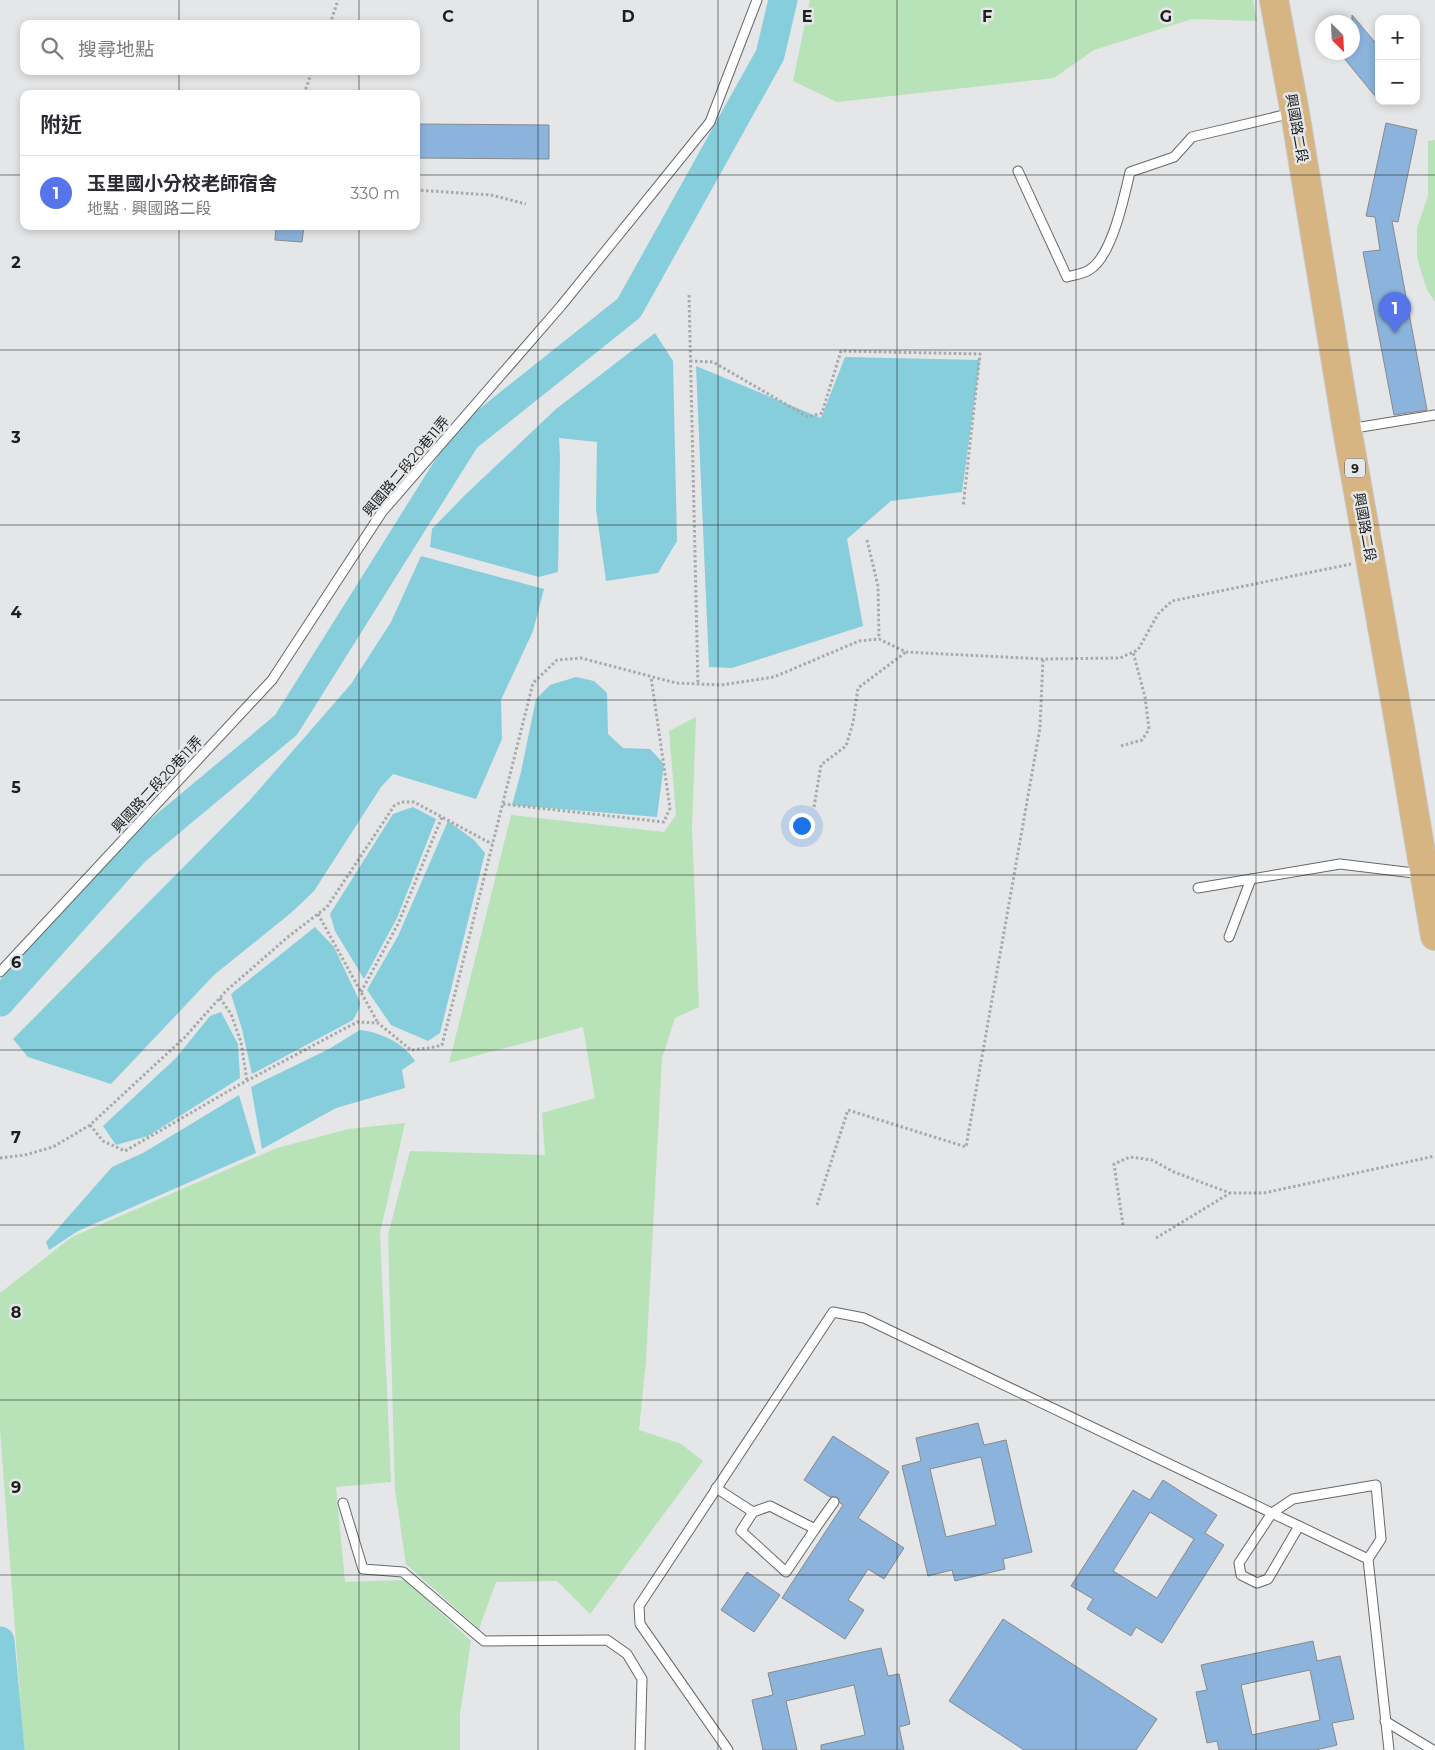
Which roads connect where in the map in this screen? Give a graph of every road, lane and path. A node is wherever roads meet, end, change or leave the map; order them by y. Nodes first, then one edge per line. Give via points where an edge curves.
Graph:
1 (338, 0) edge
2 (758, 0) edge
3 (1274, 0) edge
4 (1288, 0) edge
5 (331, 20) edge
6 (311, 75) edge
7 (305, 90) edge
8 (1295, 113) junction
9 (1018, 171) dead end
10 (420, 190) edge
11 (526, 204) dead end
12 (689, 295) dead end
13 (690, 361) junction
14 (1435, 415) edge
15 (1361, 427) junction
16 (963, 507) dead end
17 (867, 540) dead end
18 (1372, 560) junction
19 (879, 639) junction
20 (906, 652) junction
21 (1133, 652) junction
22 (1043, 659) junction
23 (651, 677) junction
24 (698, 684) junction
25 (1121, 746) dead end
26 (503, 804) junction
27 (814, 807) dead end
28 (442, 816) junction
29 (492, 844) junction
30 (1430, 863) edge
31 (1251, 879) junction
32 (1198, 888) dead end
33 (318, 914) junction
34 (1435, 936) edge
35 (1229, 937) dead end
36 (0, 972) edge
37 (361, 992) junction
38 (219, 998) junction
39 (378, 1024) junction
40 (247, 1081) junction
41 (90, 1125) junction
42 (1435, 1156) edge
43 (0, 1158) edge
44 (1230, 1193) junction
45 (817, 1205) dead end
46 (1123, 1225) dead end
47 (1156, 1238) dead end
48 (716, 1488) junction
49 (834, 1502) dead end
50 (343, 1503) dead end
51 (753, 1512) junction
52 (1272, 1513) junction
53 (1298, 1526) junction
54 (815, 1529) junction
55 (1368, 1559) junction
56 (1385, 1721) junction
57 (640, 1750) edge
58 (728, 1750) edge
59 (1389, 1750) edge
60 (1433, 1750) edge

1 - 5 path
2 - 36 lane, 興國路二段20巷11弄 via 710,122 561,306 382,512 272,680
3 - 8 main road, 興國路二段 / 9
4 - 15 main road, 興國路二段 / 9
6 - 7 path
8 - 9 lane via 1192,137 1174,157 1130,172 1119,218 1100,261 1089,270 1067,277
8 - 18 main road, 興國路二段 / 9
10 - 11 path via 491,195
12 - 13 path
13 - 16 path via 713,362 808,418 822,413 840,351 980,354
13 - 24 path
14 - 15 lane
15 - 30 main road, 興國路二段 / 9 via 1386,557
17 - 19 path via 878,586
18 - 21 path via 1172,601 1158,614 1138,650
18 - 30 main road, 興國路二段 / 9
19 - 20 path
19 - 24 path via 858,641 774,677 721,685
20 - 22 path
20 - 27 path via 858,688 846,746 821,765
21 - 22 path via 1120,658
21 - 25 path via 1146,697 1148,729 1142,740
22 - 45 path via 1040,728 966,1147 848,1110
23 - 24 path
23 - 26 path via 581,658 557,660 533,684
23 - 26 path via 670,808 664,822
26 - 29 path
28 - 29 path
28 - 33 path via 414,802 401,802 394,806 327,907
28 - 37 path via 398,924
29 - 39 path via 442,1045 412,1050
30 - 31 lane via 1340,864
30 - 34 main road, 興國路二段 / 9
31 - 32 lane
31 - 35 lane
33 - 37 path
33 - 38 path
37 - 39 path
38 - 40 path via 231,1014 241,1042
38 - 41 path via 185,1037
39 - 40 path via 357,1022
40 - 41 path via 125,1151 103,1141
41 - 43 path via 53,1147
42 - 44 path via 1264,1193
44 - 46 path via 1152,1160 1130,1157 1114,1164
44 - 47 path
48 - 51 lane
48 - 52 lane via 833,1312 864,1318
48 - 58 lane via 639,1606 640,1624
49 - 54 lane
50 - 57 lane via 363,1570 403,1572 484,1641 607,1640 627,1654 642,1679
51 - 54 lane via 770,1506
51 - 54 lane via 741,1531 786,1572
52 - 53 lane
52 - 53 lane via 1239,1563 1241,1575 1257,1583 1268,1579
52 - 55 lane via 1293,1499 1376,1485 1381,1538
53 - 55 lane
55 - 56 lane
56 - 59 lane
56 - 60 lane

